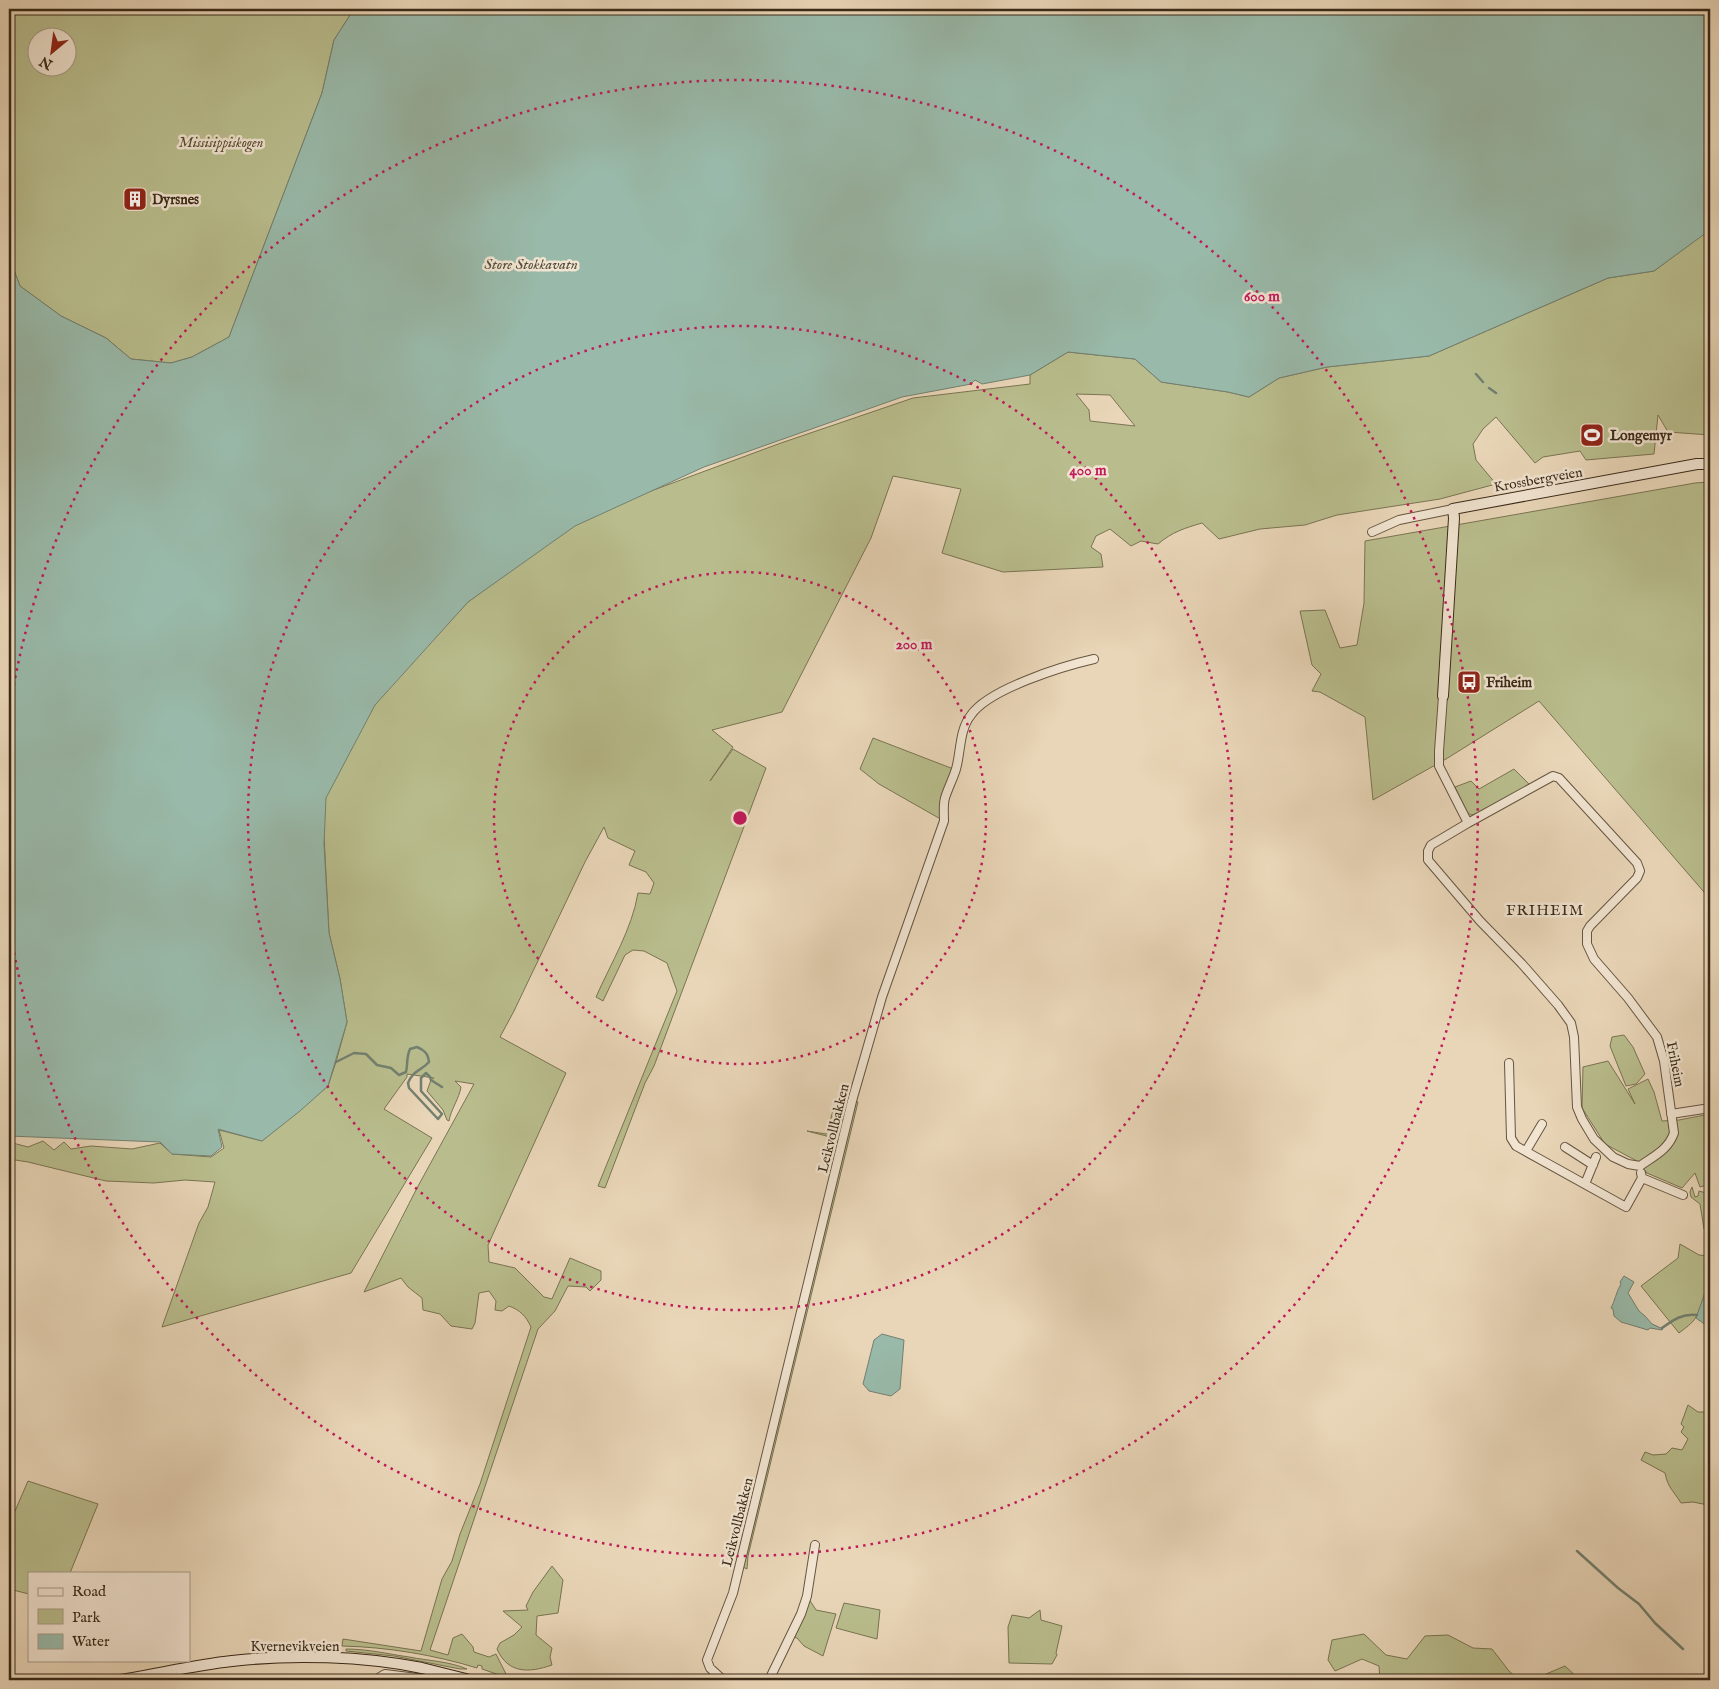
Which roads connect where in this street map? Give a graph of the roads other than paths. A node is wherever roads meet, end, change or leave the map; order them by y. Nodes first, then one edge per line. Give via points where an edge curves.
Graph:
1 (1710, 464) edge
2 (1452, 509) junction
3 (1372, 532) dead end
4 (1094, 659) dead end
5 (1443, 696) joint
6 (1468, 823) junction
7 (1509, 1063) dead end
8 (1710, 1108) edge
9 (1671, 1114) junction
10 (1542, 1124) dead end
11 (1565, 1147) dead end
12 (1526, 1151) junction
13 (1596, 1157) dead end
14 (1593, 1165) junction
15 (1640, 1166) junction
16 (1642, 1178) junction
17 (1585, 1184) junction
18 (1682, 1195) dead end
19 (815, 1545) dead end
20 (120, 1680) edge
21 (375, 1680) edge
22 (433, 1680) edge
23 (470, 1680) edge
24 (724, 1680) edge
25 (769, 1680) edge

1 - 2 street, Krossbergveien
2 - 3 street, Krossbergveien via 1399,520
2 - 5 street
4 - 24 street, Leikvollbakken via 1014,685 982,703 971,714 964,729 956,770 945,800 944,821 882,997 852,1101 733,1593 707,1660 710,1668
5 - 6 street via 1439,766
6 - 9 street, Friheim via 1553,776 1559,778 1638,864 1637,878 1590,926 1586,937 1594,959 1657,1037 1664,1061
6 - 15 street, Friheim via 1431,845 1428,860 1571,1023 1577,1107 1582,1119 1594,1139 1613,1156
7 - 12 street via 1511,1138 1516,1146
8 - 9 street
9 - 15 street, Friheim via 1674,1133 1671,1142
10 - 12 street
11 - 14 street
12 - 17 street
13 - 14 street
14 - 17 street
15 - 16 street
16 - 17 street via 1626,1207
16 - 18 street
19 - 25 street via 801,1614
20 - 23 street, Kvernevikveien via 263,1658 337,1658 377,1662
21 - 22 street via 385,1674

